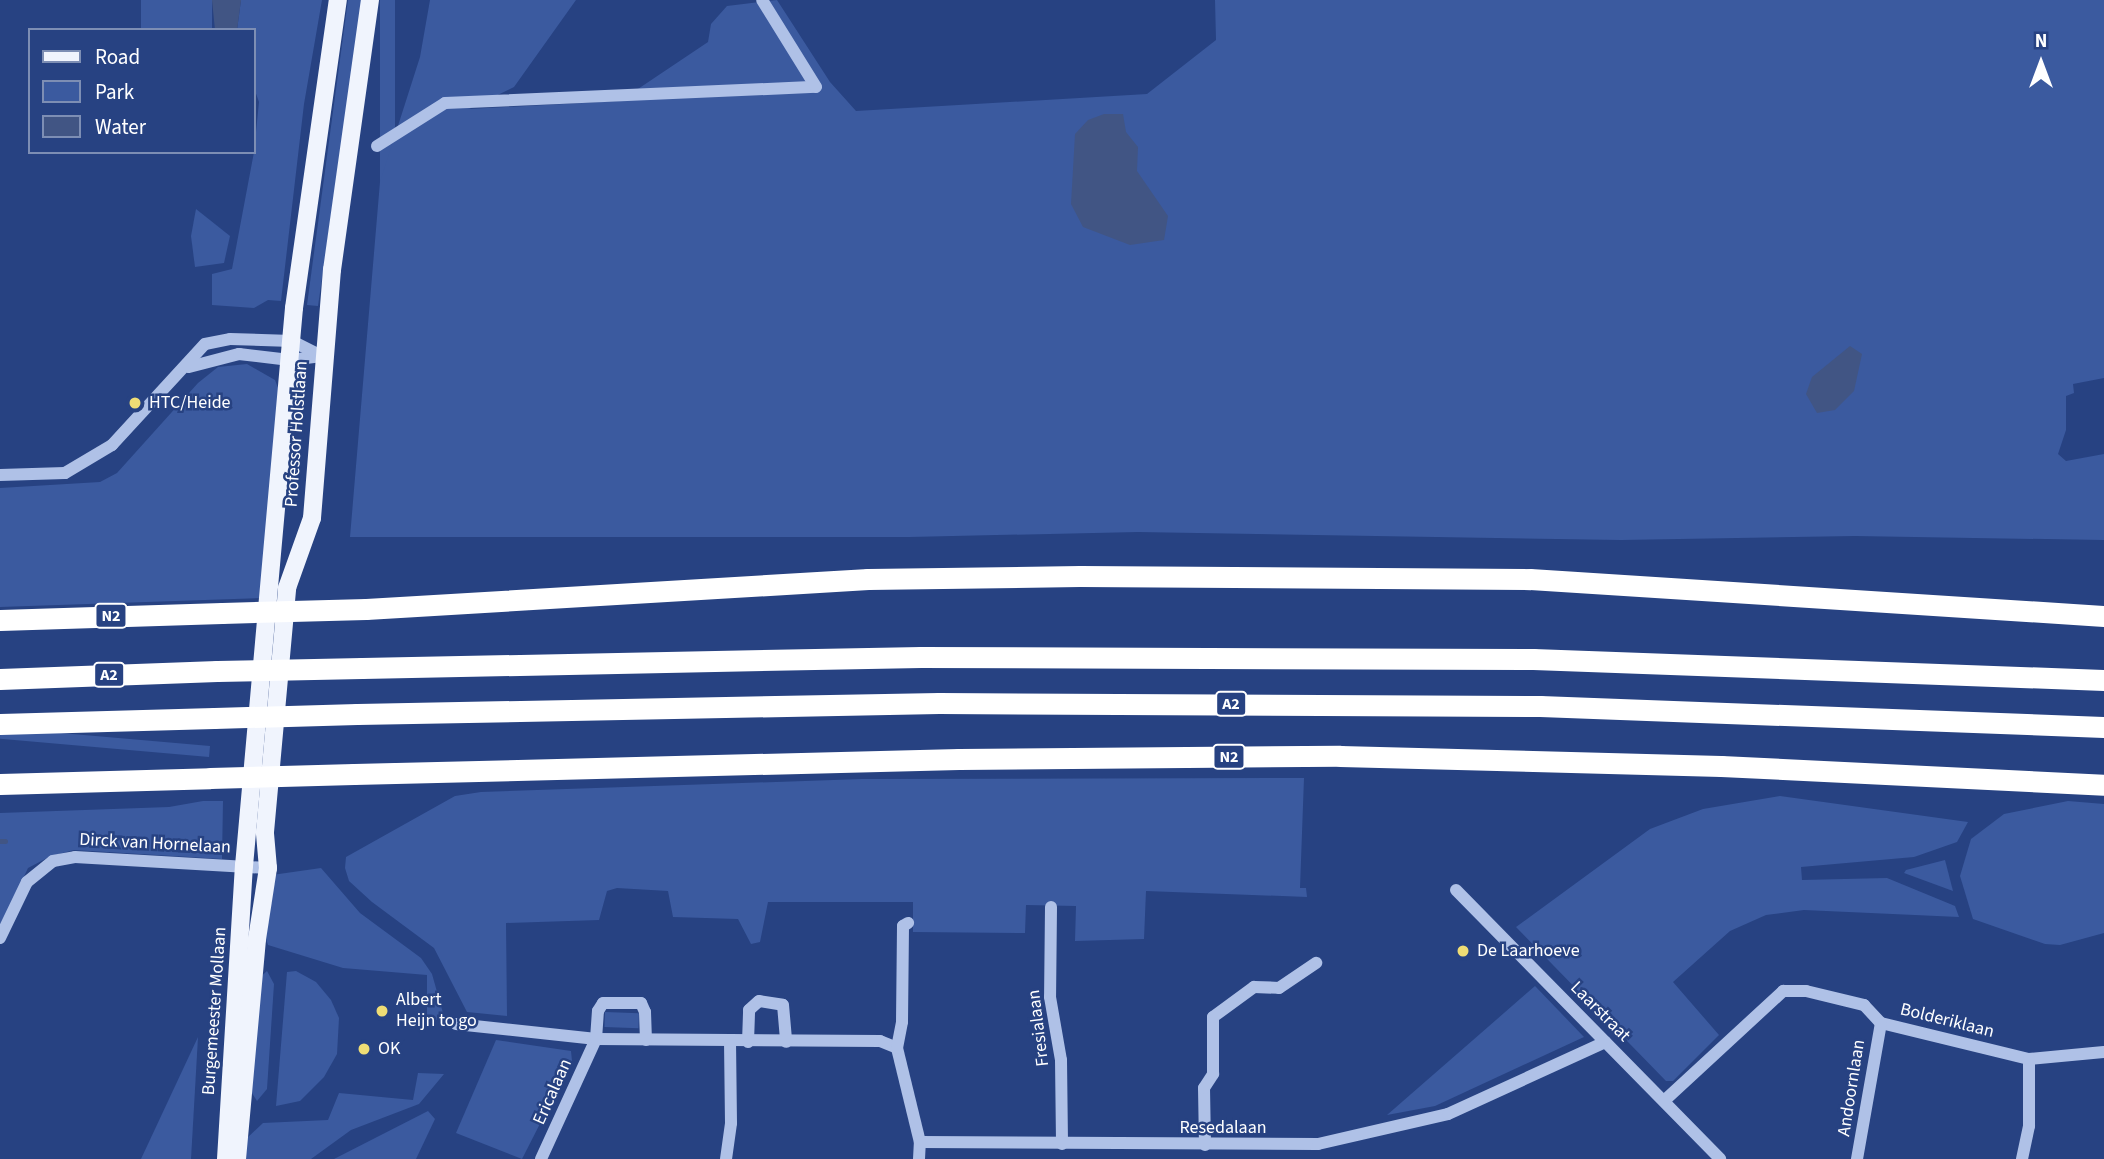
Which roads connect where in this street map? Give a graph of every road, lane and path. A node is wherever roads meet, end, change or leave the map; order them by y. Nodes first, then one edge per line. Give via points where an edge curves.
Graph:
1 (338, 0) edge
2 (370, 0) edge
3 (762, 0) edge
4 (377, 146) dead end
5 (292, 341) junction
6 (322, 356) junction
7 (290, 360) junction
8 (186, 368) junction
9 (0, 475) edge
10 (2104, 615) edge
11 (0, 620) edge
12 (0, 679) edge
13 (2104, 680) edge
14 (0, 724) edge
15 (2104, 727) edge
16 (0, 784) edge
17 (2104, 785) edge
18 (244, 866) junction
19 (268, 867) junction
20 (1456, 890) dead end
21 (1051, 907) dead end
22 (908, 923) dead end
23 (0, 938) edge
24 (1316, 963) dead end
25 (1881, 1023) junction
26 (456, 1024) dead end
27 (596, 1039) junction
28 (646, 1040) junction
29 (730, 1041) junction
30 (748, 1042) junction
31 (786, 1042) junction
32 (1605, 1042) junction
33 (897, 1048) junction
34 (2104, 1052) edge
35 (2029, 1059) junction
36 (1665, 1100) junction
37 (920, 1143) junction
38 (1062, 1144) junction
39 (1139, 1145) junction
40 (1205, 1145) junction
41 (1289, 1145) junction
42 (226, 1159) edge
43 (237, 1159) edge
44 (541, 1159) edge
45 (726, 1159) edge
46 (919, 1159) edge
47 (1139, 1159) edge
48 (1290, 1159) edge
49 (1720, 1159) edge
50 (1857, 1159) edge
51 (2022, 1159) edge

1 - 5 main road, Professor Holstlaan via 314,151
2 - 6 main road, Professor Holstlaan
3 - 4 street via 816,87 445,103
5 - 6 street
5 - 7 main road, Professor Holstlaan
5 - 8 street via 218,340 205,344
6 - 7 street
6 - 19 main road, Professor Holstlaan via 312,518 287,588 267,813
7 - 8 street via 240,354
7 - 18 main road, Professor Holstlaan
8 - 9 street via 112,445 65,472
10 - 11 highway, N2, bridge via 1530,579 1080,576 842,580 366,609
12 - 13 highway, A2, bridge via 921,657 1533,659
14 - 15 highway, A2, bridge via 939,703 1526,706
16 - 17 highway, N2, bridge via 959,759 1340,757 1721,766
18 - 19 street, Dirck van Hornelaan
18 - 23 street, Dirck van Hornelaan via 75,856 53,861 27,882
18 - 42 main road, Burgemeester Mollaan
19 - 43 main road, Burgemeester Mollaan
20 - 32 street, Laarstraat
21 - 38 street, Fresialaan via 1050,997 1061,1060
22 - 33 street via 903,926 902,1021
24 - 40 street via 1279,988 1254,987 1213,1017 1213,1074 1204,1088
25 - 35 street, Bolderiklaan
25 - 36 street, Bolderiklaan via 1864,1005 1806,991 1783,991
25 - 50 street, Andoornlaan
26 - 27 street
27 - 28 street
27 - 28 street via 603,1003 640,1003
27 - 44 street, Ericalaan
28 - 29 street
29 - 30 street
29 - 45 street via 731,1123
30 - 31 street
30 - 31 street via 749,1010 759,1001 783,1005
31 - 33 street via 880,1041
32 - 36 street, Laarstraat
32 - 41 street, Resedalaan via 1448,1114 1318,1144
33 - 37 street
34 - 35 street, Bolderiklaan
35 - 51 street via 2029,1126
36 - 49 street, Laarstraat
37 - 38 street, Resedalaan
37 - 46 street
38 - 39 street, Resedalaan
39 - 40 street, Resedalaan
39 - 47 street
40 - 41 street, Resedalaan
41 - 48 street

